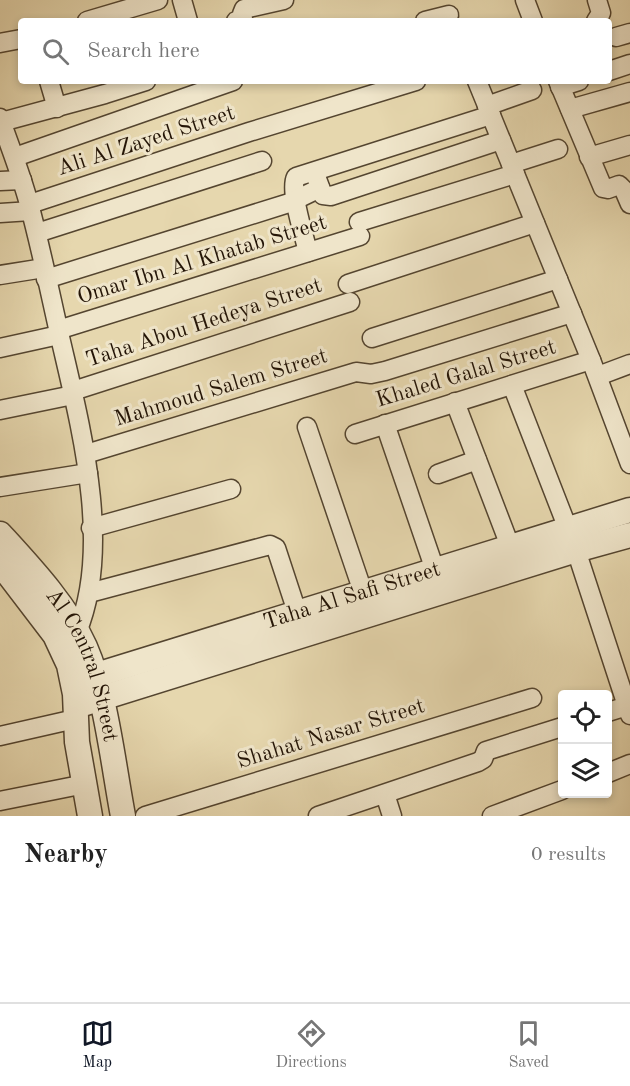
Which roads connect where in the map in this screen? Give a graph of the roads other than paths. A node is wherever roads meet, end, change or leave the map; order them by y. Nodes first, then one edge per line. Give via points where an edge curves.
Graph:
1 (156, 0) edge
2 (182, 0) edge
3 (284, 0) edge
4 (525, 0) edge
5 (597, 0) edge
6 (448, 12) edge
7 (136, 14) edge
8 (108, 18) edge
9 (187, 18) edge
10 (241, 18) edge
11 (433, 18) edge
12 (532, 18) edge
13 (598, 18) edge
14 (18, 40) edge
15 (0, 43) edge
16 (630, 64) edge
17 (612, 70) edge
18 (50, 84) edge
19 (136, 84) edge
20 (224, 84) edge
21 (406, 84) edge
22 (478, 84) edge
23 (559, 84) edge
24 (532, 90) dead end
25 (630, 92) edge
26 (57, 108) junction
27 (570, 109) junction
28 (489, 110) junction
29 (2, 125) edge
30 (501, 140) junction
31 (630, 145) edge
32 (558, 148) dead end
33 (15, 157) junction
34 (590, 157) junction
35 (262, 160) dead end
36 (513, 169) junction
37 (22, 180) junction
38 (317, 180) junction
39 (0, 181) edge
40 (296, 200) junction
41 (630, 204) edge
42 (30, 208) junction
43 (0, 213) edge
44 (535, 223) junction
45 (37, 234) junction
46 (308, 252) junction
47 (45, 273) junction
48 (0, 275) edge
49 (558, 279) junction
50 (572, 313) junction
51 (59, 332) junction
52 (372, 338) dead end
53 (0, 348) edge
54 (630, 364) edge
55 (594, 368) junction
56 (512, 385) junction
57 (73, 393) junction
58 (455, 402) junction
59 (0, 410) edge
60 (385, 424) junction
61 (307, 427) dead end
62 (355, 434) dead end
63 (86, 454) junction
64 (477, 460) junction
65 (630, 464) edge
66 (88, 473) junction
67 (438, 474) dead end
68 (0, 487) edge
69 (231, 489) dead end
70 (630, 510) edge
71 (91, 528) junction
72 (596, 532) junction
73 (0, 534) edge
74 (572, 539) junction
75 (628, 539) edge
76 (510, 546) junction
77 (0, 563) edge
78 (435, 570) junction
79 (363, 592) junction
80 (89, 593) junction
81 (297, 612) junction
82 (77, 632) junction
83 (84, 678) junction
84 (532, 698) dead end
85 (101, 699) junction
86 (629, 709) edge
87 (612, 711) edge
88 (76, 713) junction
89 (558, 728) edge
90 (0, 736) edge
91 (630, 764) edge
92 (612, 771) edge
93 (85, 784) junction
94 (558, 791) edge
95 (385, 794) junction
96 (0, 801) edge
97 (90, 816) edge
98 (123, 816) edge
99 (145, 816) edge
100 (318, 816) edge
101 (392, 816) edge
102 (492, 816) edge

1 - 7 street
2 - 9 street
3 - 10 street via 244,9
4 - 12 street
5 - 13 street via 601,13
6 - 11 street
7 - 8 street
14 - 15 street
16 - 17 street
18 - 26 street
19 - 26 street
20 - 33 street
21 - 42 street, Ali Al Zayed Street via 249,132
22 - 28 street
23 - 27 street
24 - 28 street
25 - 27 street
26 - 29 street
27 - 34 street
28 - 30 street
28 - 38 street
29 - 33 street
30 - 36 street
30 - 38 street via 336,195 323,195
31 - 34 street
32 - 36 street, Omar Ibn Al Khatab Street
33 - 37 street
34 - 41 street via 602,186 608,189 619,185
35 - 45 street
36 - 44 street
36 - 46 street, Omar Ibn Al Khatab Street
37 - 39 street
37 - 42 street
38 - 40 street
38 - 40 street via 296,177
40 - 46 street
40 - 47 street
42 - 43 street, Ali Al Zayed Street
42 - 45 street
44 - 49 street
44 - 57 street, Taha Abou Hedeya Street
45 - 47 street
46 - 51 street, Omar Ibn Al Khatab Street
47 - 48 street
47 - 51 street
49 - 50 street
49 - 52 street
50 - 55 street
50 - 63 street, Mahmoud Salem Street via 396,368 371,374 356,372
51 - 53 street, Omar Ibn Al Khatab Street
51 - 57 street
54 - 55 street, Khaled Galal Street
55 - 56 street, Khaled Galal Street
55 - 65 street
56 - 58 street, Khaled Galal Street
56 - 74 street
57 - 59 street, Taha Abou Hedeya Street
57 - 63 street
58 - 60 street, Khaled Galal Street
58 - 64 street
60 - 62 street, Khaled Galal Street
60 - 78 street
61 - 79 street
63 - 66 street
64 - 67 street
64 - 76 street
66 - 68 street
66 - 71 street
69 - 71 street
70 - 72 street, Taha Al Safi Street
71 - 80 street
72 - 74 street, Taha Al Safi Street
72 - 75 street, Taha Al Safi Street
73 - 82 street, Al Central Street
74 - 76 street, Taha Al Safi Street
74 - 85 street, Taha Al Safi Street
74 - 86 street
76 - 78 street, Taha Al Safi Street
77 - 83 street, Al Central Street via 55,635 69,665
78 - 79 street, Taha Al Safi Street
79 - 81 street, Taha Al Safi Street
80 - 81 street via 266,545 276,548
80 - 82 street
81 - 83 street, Taha Al Safi Street
82 - 83 street, Al Central Street
83 - 85 street, Al Central Street
83 - 88 street, Al Central Street
84 - 99 street, Shahat Nasar Street
85 - 88 street, Taha Al Safi Street
85 - 98 street, Al Central Street
86 - 87 street
88 - 90 street
88 - 93 street, Al Central Street
89 - 95 street via 486,751 481,761
91 - 92 street
93 - 96 street
93 - 97 street, Al Central Street
94 - 102 street
95 - 100 street
95 - 101 street

